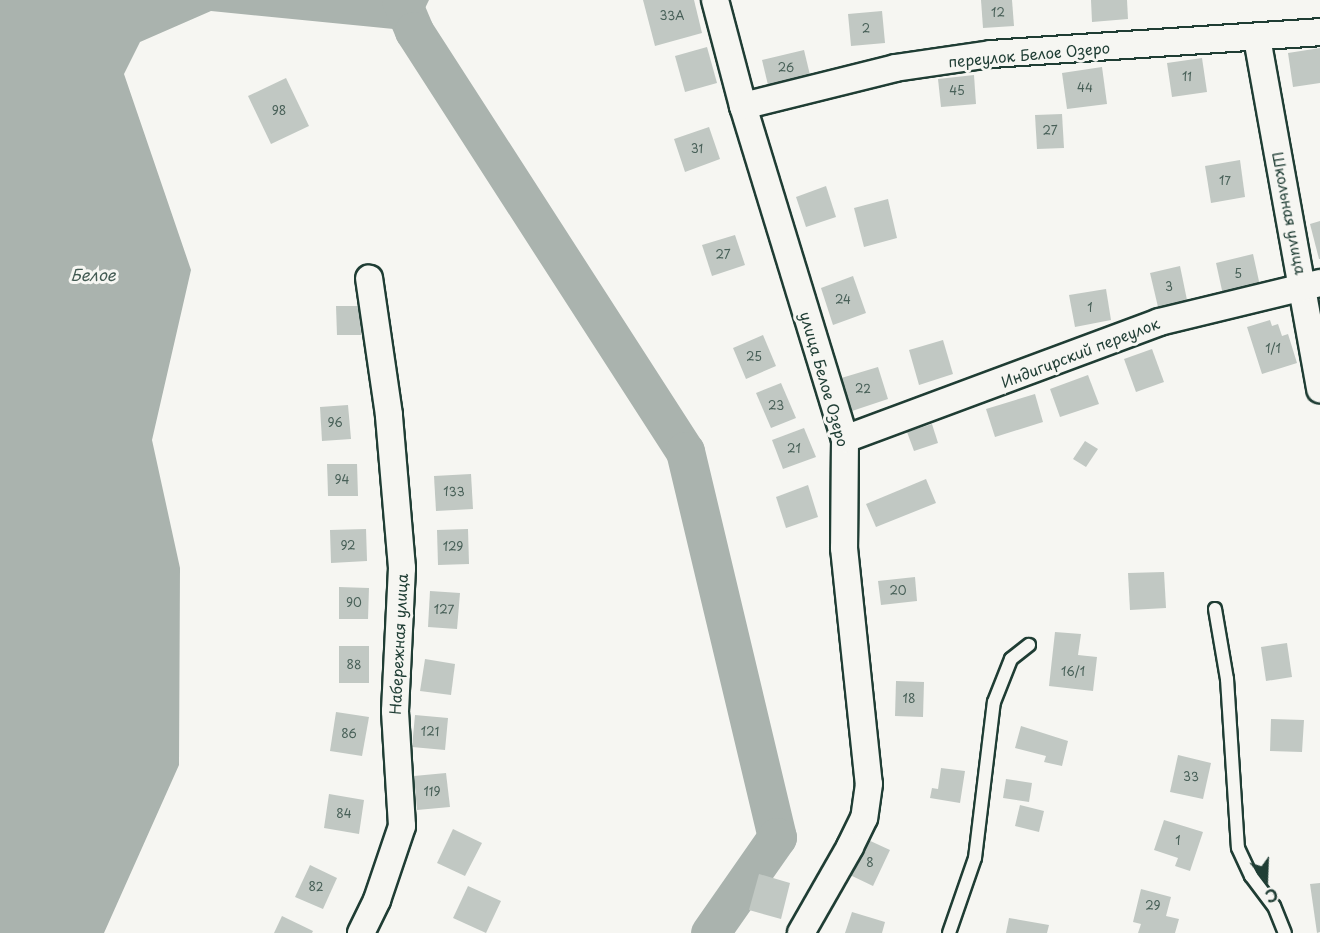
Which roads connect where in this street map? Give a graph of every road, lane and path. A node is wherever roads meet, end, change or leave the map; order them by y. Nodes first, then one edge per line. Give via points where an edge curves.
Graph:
1 (715, 0) edge
2 (1320, 32) edge
3 (1257, 38) junction
4 (742, 106) junction
5 (369, 278) dead end
6 (1312, 285) edge
7 (1320, 389) edge
8 (846, 439) junction
9 (1215, 609) dead end
10 (1029, 645) dead end
11 (361, 933) edge
12 (801, 933) edge
13 (949, 933) edge
14 (1285, 933) edge

1 - 4 street, улица Белое Озеро
2 - 3 street, переулок Белое Озеро
3 - 4 street, переулок Белое Озеро via 991,54 896,68
3 - 6 street, Школьная улица
4 - 8 street, улица Белое Озеро
5 - 11 street, Набережная улица via 389,415 402,568 394,711 402,826 377,900
6 - 7 street, Школьная улица
6 - 8 street, Индигирский переулок via 1159,322
8 - 12 street, улица Белое Озеро via 844,548 869,784 864,818
9 - 14 lane via 1227,679 1238,848 1251,876 1274,906
10 - 13 lane via 1011,659 994,702 975,858

